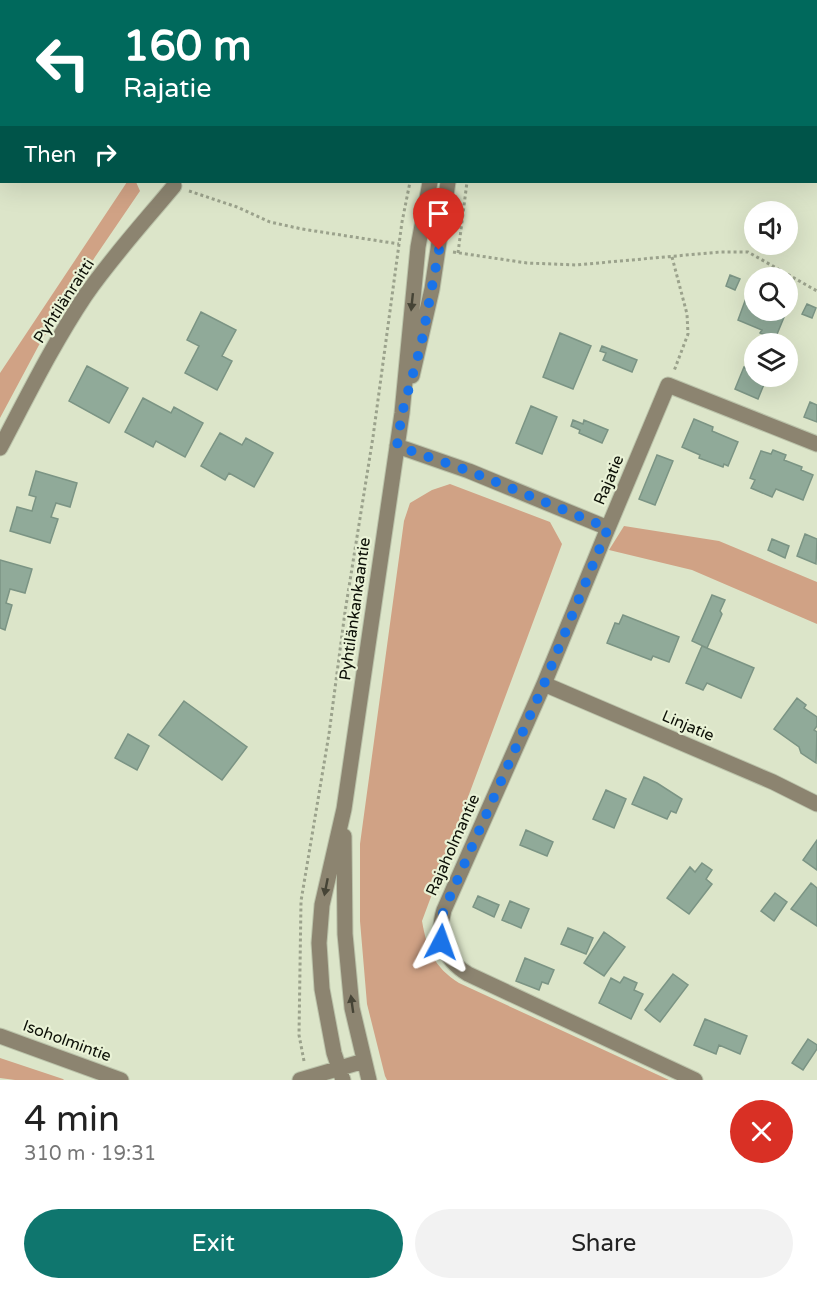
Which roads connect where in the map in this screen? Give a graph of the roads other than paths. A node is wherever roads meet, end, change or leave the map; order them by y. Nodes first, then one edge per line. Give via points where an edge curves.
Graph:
1 (430, 183) edge
2 (448, 183) edge
3 (174, 186) road end
4 (402, 413) junction
5 (817, 444) edge
6 (397, 446) junction
7 (0, 448) edge
8 (608, 528) junction
9 (544, 684) junction
10 (817, 804) edge
11 (344, 809) junction
12 (0, 1036) edge
13 (364, 1061) junction
14 (341, 1074) edge
15 (304, 1079) edge
16 (121, 1080) edge
17 (369, 1080) edge
18 (695, 1080) edge

1 -> 4 street, Pyhtilänkankaantie via 418,247
2 - 4 street, Pyhtilänkankaantie via 421,345
3 - 7 street, Pyhtilänraitti via 85,296
4 - 6 street, Pyhtilänkankaantie
5 - 8 street, Rajatie via 668,386
6 - 8 street, Rajatie
6 - 11 street, Pyhtilänkankaantie
8 - 9 street, Rajaholmantie
9 - 10 street, Linjatie
9 - 18 street, Rajaholmantie via 444,910 441,942 453,963 468,974
13 -> 11 street, Pyhtilänkankaantie via 352,1008 345,934
11 -> 14 street, Pyhtilänkankaantie via 324,894 320,943 322,989
12 - 16 street, Isoholmintie
13 - 14 street
13 - 17 street, Pyhtilänkankaantie
14 - 15 street

